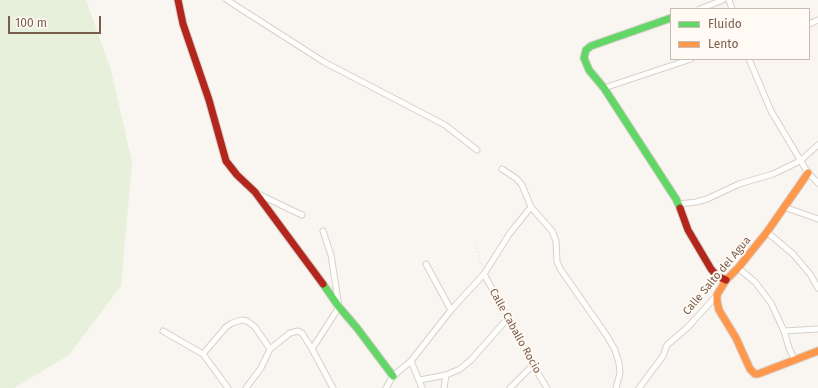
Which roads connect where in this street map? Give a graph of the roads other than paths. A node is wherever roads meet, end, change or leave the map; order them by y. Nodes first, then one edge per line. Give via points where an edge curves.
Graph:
1 (178, 0) edge
2 (227, 0) edge
3 (723, 0) edge
4 (708, 8) edge
5 (670, 18) edge
6 (688, 60) edge
7 (749, 60) edge
8 (604, 88) junction
9 (818, 145) edge
10 (477, 150) dead end
11 (800, 161) junction
12 (502, 169) dead end
13 (808, 173) junction
14 (818, 183) edge
15 (255, 192) junction
16 (679, 204) junction
17 (531, 207) junction
18 (784, 207) junction
19 (302, 215) dead end
20 (818, 219) edge
21 (323, 231) dead end
22 (767, 232) junction
23 (426, 264) dead end
24 (738, 268) junction
25 (484, 274) junction
26 (726, 280) junction
27 (818, 288) edge
28 (717, 295) junction
29 (339, 307) junction
30 (451, 310) junction
31 (508, 318) junction
32 (818, 329) edge
33 (163, 331) dead end
34 (784, 331) junction
35 (270, 349) junction
36 (312, 349) junction
37 (818, 351) edge
38 (203, 354) junction
39 (795, 360) junction
40 (411, 361) junction
41 (533, 365) junction
42 (446, 375) junction
43 (393, 376) junction
44 (420, 380) junction
45 (228, 388) edge
46 (246, 388) edge
47 (333, 388) edge
48 (386, 388) edge
49 (422, 388) edge
50 (444, 388) edge
51 (510, 388) edge
52 (548, 388) edge
53 (616, 388) edge
54 (639, 388) edge

1 - 15 street via 183,24 209,100 226,161 236,175
2 - 10 street via 324,62 445,125
3 - 4 street
5 - 8 street via 620,35 586,50 585,62
6 - 8 street
7 - 11 street via 769,107
8 - 16 street
9 - 11 street
11 - 13 street
11 - 16 street via 773,174 739,184 707,198
12 - 17 street via 522,185
13 - 14 street
13 - 18 street, Calle Salto del Agua
15 - 19 street
15 - 29 street via 313,268
16 - 26 street via 688,230 711,269 717,276
17 - 25 street via 510,233
17 - 53 street via 552,231 556,241 558,265 615,350 620,373
18 - 20 street
18 - 22 street, Calle Salto del Agua
21 - 29 street via 331,255
22 - 24 street, Calle Salto del Agua
22 - 27 street via 793,254
23 - 30 street
24 - 26 street, Calle Salto del Agua
24 - 34 street via 755,282 766,296
25 - 30 street
25 - 31 street, Calle Caballo Rocio
26 - 28 street, Calle Salto del Agua
28 - 39 street via 719,310 752,372 758,374
28 - 54 street, Calle Salto del Agua via 688,327 667,345 663,356
29 - 36 street
29 - 43 street
30 - 40 street
31 - 41 street, Calle Caballo Rocio
31 - 42 street via 466,365
32 - 34 street
33 - 38 street
34 - 39 street
35 - 36 street via 295,331 302,333
35 - 38 street via 255,327 242,320 226,327
35 - 46 street via 254,379
36 - 47 street
37 - 39 street
38 - 45 street
40 - 43 street
40 - 44 street
41 - 51 street
41 - 52 street, Calle Caballo Rocio
42 - 44 street
42 - 50 street
43 - 48 street
44 - 49 street

